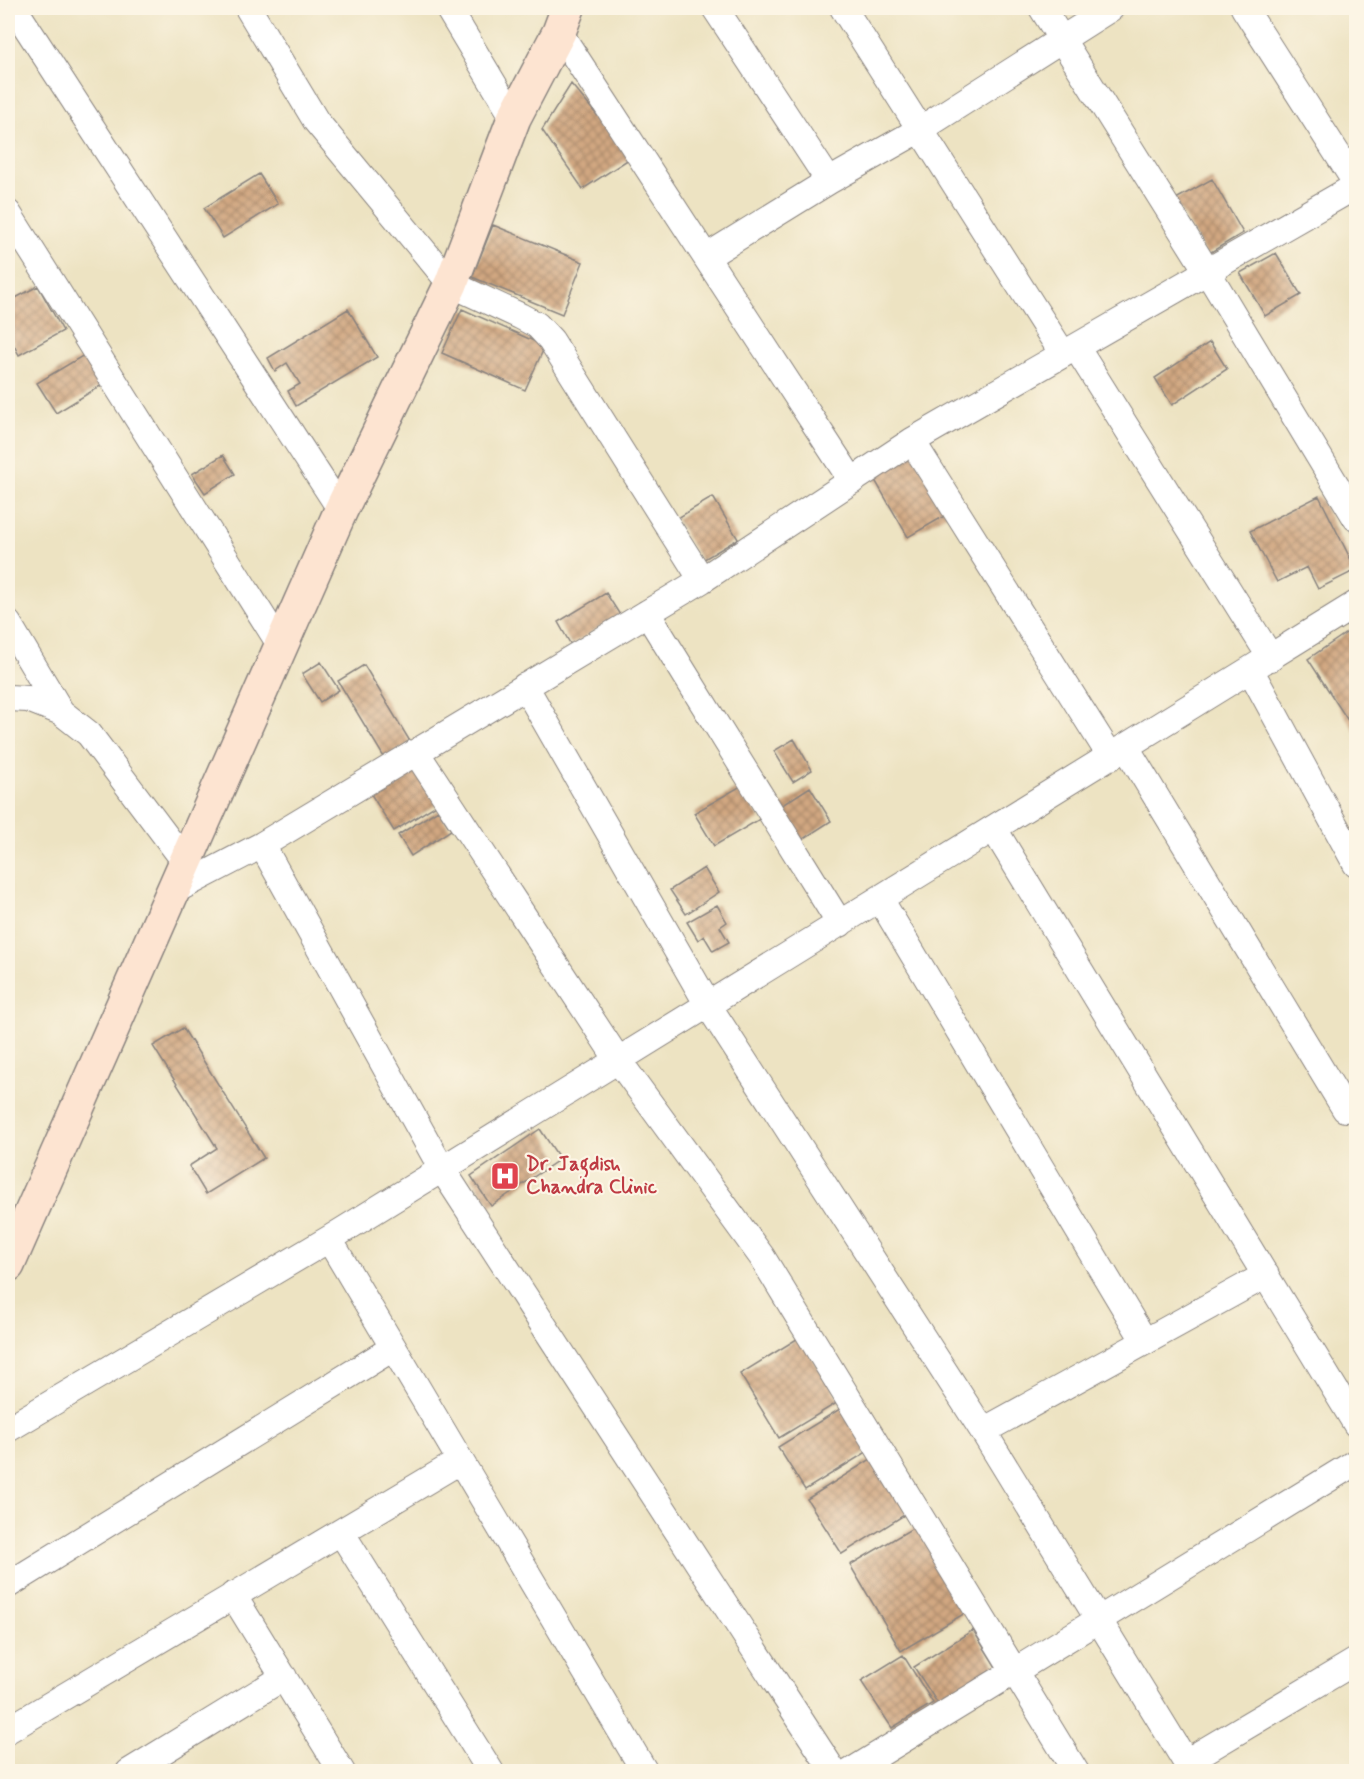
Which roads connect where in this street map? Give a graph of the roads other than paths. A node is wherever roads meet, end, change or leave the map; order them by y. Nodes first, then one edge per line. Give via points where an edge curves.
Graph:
1 (14, 8) edge
2 (248, 8) edge
3 (448, 8) edge
4 (715, 8) edge
5 (843, 8) edge
6 (1042, 8) edge
7 (1111, 8) edge
8 (1244, 8) edge
9 (564, 20) edge
10 (1062, 40) junction
11 (514, 118) junction
12 (921, 129) junction
13 (830, 181) junction
14 (1356, 185) edge
15 (8, 213) edge
16 (706, 257) junction
17 (1207, 272) junction
18 (450, 284) junction
19 (1070, 350) junction
20 (912, 441) junction
21 (852, 481) junction
22 (341, 510) junction
23 (1356, 518) edge
24 (702, 580) junction
25 (1356, 604) edge
26 (646, 613) junction
27 (8, 623) edge
28 (281, 646) junction
29 (1261, 664) junction
30 (525, 686) junction
31 (8, 698) edge
32 (61, 712) junction
33 (416, 752) junction
34 (1118, 752) junction
35 (994, 829) junction
36 (262, 845) junction
37 (186, 863) junction
38 (1356, 864) edge
39 (170, 893) junction
40 (880, 899) junction
41 (840, 924) junction
42 (708, 1005) junction
43 (618, 1060) junction
44 (1345, 1109) dead end
45 (442, 1169) junction
46 (328, 1239) junction
47 (8, 1265) edge
48 (1266, 1275) junction
49 (1145, 1342) junction
50 (393, 1348) junction
51 (1356, 1424) edge
52 (8, 1429) edge
53 (983, 1431) junction
54 (460, 1461) junction
55 (1356, 1462) edge
56 (341, 1532) junction
57 (8, 1585) edge
58 (233, 1595) junction
59 (1098, 1620) junction
60 (1356, 1661) edge
61 (1014, 1670) junction
62 (284, 1677) junction
63 (8, 1730) edge
64 (1189, 1767) edge
65 (129, 1772) edge
66 (342, 1772) edge
67 (491, 1772) edge
68 (645, 1772) edge
69 (834, 1772) edge
70 (850, 1772) edge
71 (1076, 1772) edge

1 - 22 street
2 - 18 street via 316,122
3 - 11 street
4 - 13 street
5 - 12 street
6 - 10 street
7 - 10 street
8 - 14 street
9 - 11 street
9 - 16 street
10 - 12 street
10 - 17 street
11 - 18 street
12 - 13 street
12 - 19 street
13 - 16 street
14 - 17 street
15 - 28 street
16 - 21 street
17 - 19 street
17 - 23 street
18 - 22 street
18 - 24 street via 520,316 551,340
19 - 20 street
19 - 29 street
20 - 21 street
20 - 34 street
21 - 24 street
22 - 28 street
24 - 26 street
25 - 29 street
26 - 30 street
26 - 41 street
27 - 32 street
28 - 37 street
29 - 34 street
29 - 38 street
30 - 33 street
30 - 42 street
31 - 32 street via 28,699
32 - 37 street via 89,734
33 - 36 street
33 - 43 street
34 - 35 street
34 - 44 street
35 - 40 street
35 - 48 street
36 - 39 street
36 - 45 street
37 - 39 street
39 - 47 street
40 - 41 street
40 - 49 street
41 - 42 street
42 - 43 street
42 - 53 street
43 - 45 street
43 - 61 street via 762,1257
45 - 46 street
45 - 69 street
46 - 50 street
46 - 52 street
48 - 49 street
48 - 51 street
49 - 53 street
50 - 54 street
50 - 57 street
53 - 59 street
54 - 56 street
54 - 68 street
55 - 59 street
56 - 58 street
56 - 67 street
58 - 62 street
58 - 63 street
59 - 61 street
59 - 64 street
60 - 64 street
61 - 70 street
61 - 71 street
62 - 65 street
62 - 66 street

